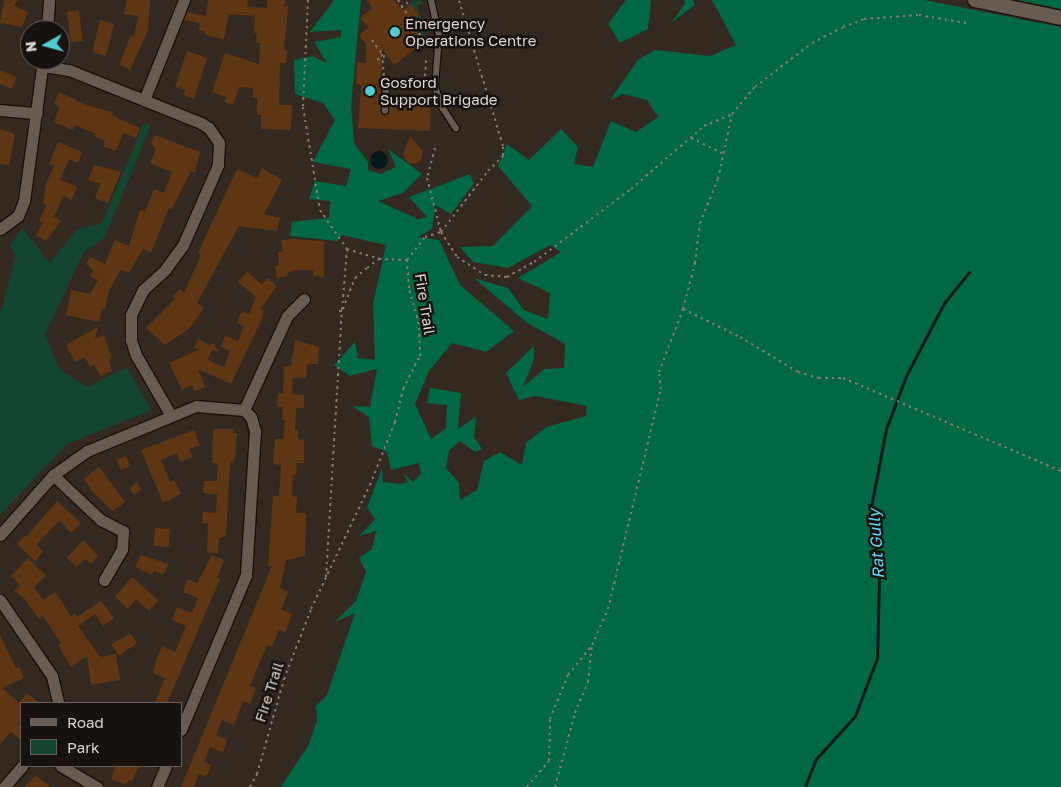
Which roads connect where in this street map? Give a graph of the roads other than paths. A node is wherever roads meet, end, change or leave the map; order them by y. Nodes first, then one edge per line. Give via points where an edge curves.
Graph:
1 (49, 0) edge
2 (184, 0) edge
3 (431, 0) edge
4 (975, 0) edge
5 (1061, 18) edge
6 (48, 20) edge
7 (42, 70) edge
8 (70, 70) edge
9 (435, 86) junction
10 (144, 100) junction
11 (0, 110) edge
12 (385, 111) dead end
13 (37, 113) junction
14 (456, 128) dead end
15 (0, 229) edge
16 (304, 300) dead end
17 (244, 410) junction
18 (170, 414) junction
19 (53, 475) junction
20 (0, 535) edge
21 (104, 580) dead end
22 (0, 600) edge
23 (58, 702) edge
24 (182, 728) edge
25 (21, 767) edge
26 (64, 767) edge
27 (166, 767) edge
28 (4, 787) edge
29 (97, 787) edge
30 (158, 787) edge

1 - 6 street
2 - 10 street
3 - 9 lane via 439,35
4 - 5 main road
7 - 13 street
8 - 10 street
9 - 12 lane via 386,83
9 - 14 lane via 443,108
10 - 18 street via 210,128 220,149 218,164 183,245 143,290 131,314 131,340 136,355
11 - 13 street
13 - 15 street via 24,201 18,216
16 - 17 street via 287,316
17 - 18 street via 196,406
17 - 24 street via 251,417 255,431 246,576
18 - 19 street via 87,451
19 - 20 street
19 - 21 street via 101,520 123,531 122,549
22 - 23 street via 52,676
25 - 28 street
26 - 29 street
27 - 30 street

